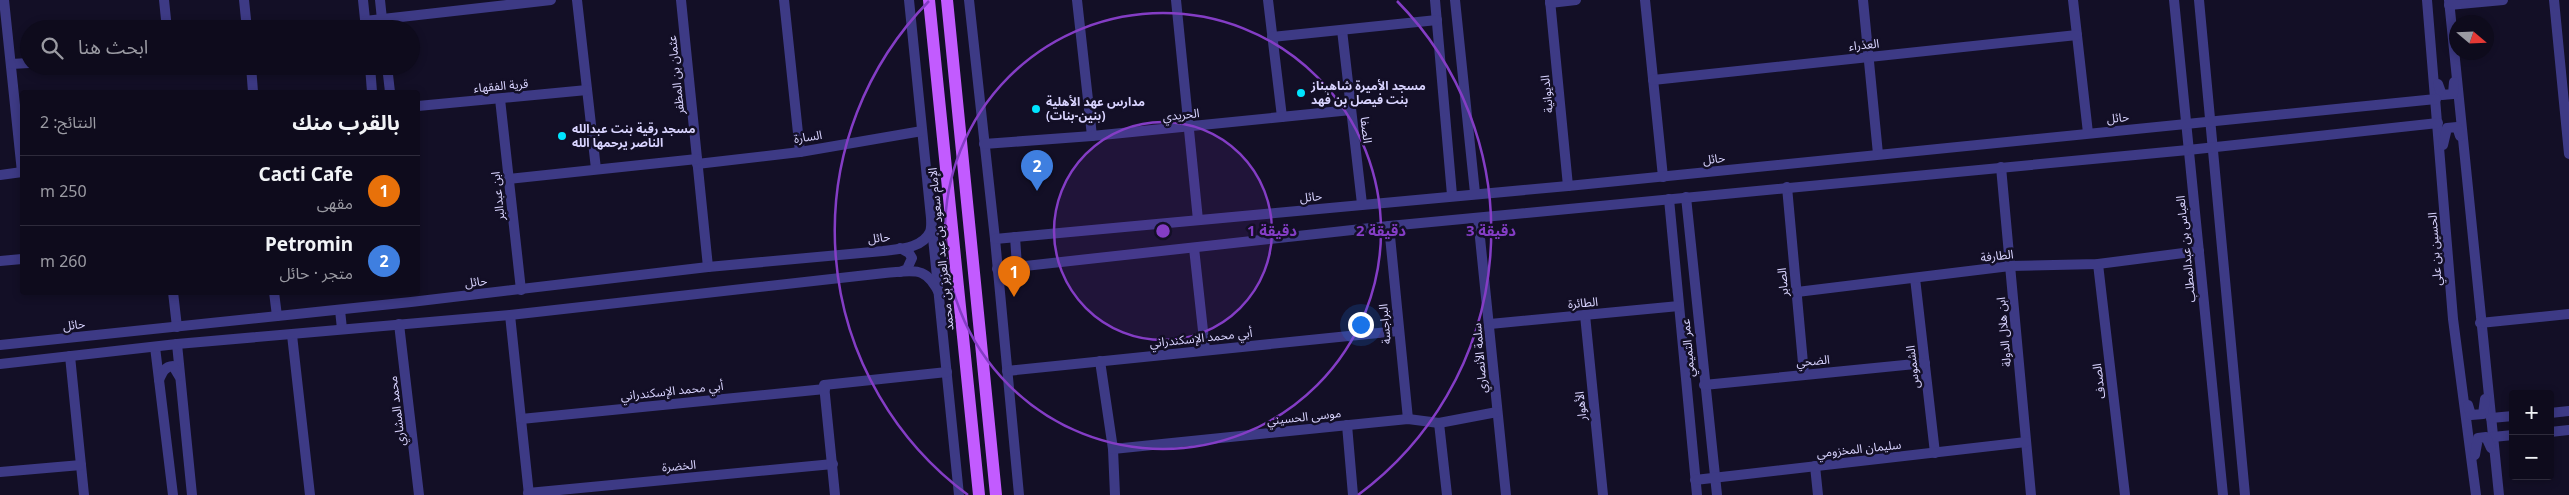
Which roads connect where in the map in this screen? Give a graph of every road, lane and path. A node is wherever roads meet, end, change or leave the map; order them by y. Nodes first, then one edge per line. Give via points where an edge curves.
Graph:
1 (4, 0) edge
2 (164, 0) edge
3 (244, 0) edge
4 (363, 0) edge
5 (380, 0) edge
6 (551, 0) edge
7 (577, 0) edge
8 (681, 0) edge
9 (784, 0) edge
10 (909, 0) edge
11 (929, 0) edge
12 (947, 0) edge
13 (968, 0) edge
14 (1077, 0) edge
15 (1176, 0) edge
16 (1268, 0) edge
17 (1435, 0) edge
18 (1456, 0) edge
19 (1576, 0) edge
20 (1645, 0) edge
21 (1864, 0) edge
22 (2073, 0) edge
23 (2174, 0) edge
24 (2198, 0) edge
25 (2427, 0) edge
26 (2503, 0) edge
27 (2554, 0) edge
28 (1550, 2) edge
29 (487, 3) edge
30 (2449, 3) edge
31 (166, 20) edge
32 (246, 20) edge
33 (365, 20) edge
34 (382, 20) edge
35 (398, 20) edge
36 (1437, 20) junction
37 (1342, 30) junction
38 (2077, 36) junction
39 (1272, 37) junction
40 (1870, 57) junction
41 (2456, 62) junction
42 (20, 63) edge
43 (11, 64) junction
44 (2433, 64) junction
45 (251, 75) edge
46 (371, 75) edge
47 (388, 75) edge
48 (1653, 80) junction
49 (253, 90) edge
50 (372, 90) edge
51 (390, 90) edge
52 (587, 90) junction
53 (500, 99) junction
54 (2436, 99) junction
55 (420, 106) edge
56 (1351, 110) junction
57 (1282, 117) junction
58 (2209, 122) junction
59 (2438, 123) junction
60 (2186, 124) junction
61 (1189, 127) junction
62 (922, 131) junction
63 (2088, 133) junction
64 (1092, 136) junction
65 (984, 144) junction
66 (2211, 148) junction
67 (2188, 150) junction
68 (20, 152) edge
69 (800, 152) junction
70 (2465, 152) junction
71 (1878, 154) junction
72 (2569, 154) edge
73 (2440, 157) junction
74 (697, 162) junction
75 (2001, 167) junction
76 (596, 169) junction
77 (20, 172) edge
78 (0, 175) edge
79 (1663, 177) junction
80 (508, 179) junction
81 (1568, 186) junction
82 (1787, 188) junction
83 (1475, 193) junction
84 (1452, 195) junction
85 (1686, 197) junction
86 (1669, 199) junction
87 (1362, 204) junction
88 (932, 212) junction
89 (1478, 218) junction
90 (1198, 220) junction
91 (1389, 226) junction
92 (1015, 237) junction
93 (995, 238) junction
94 (900, 248) junction
95 (1194, 248) junction
96 (2199, 251) junction
97 (20, 259) edge
98 (0, 261) edge
99 (2098, 264) junction
100 (1018, 266) junction
101 (2010, 266) junction
102 (708, 267) junction
103 (997, 269) junction
104 (900, 272) junction
105 (1915, 278) junction
106 (521, 290) junction
107 (1797, 292) junction
108 (173, 295) edge
109 (274, 295) edge
110 (391, 295) edge
111 (940, 295) junction
112 (411, 297) edge
113 (392, 304) junction
114 (1679, 306) junction
115 (340, 310) junction
116 (2569, 314) edge
117 (510, 315) junction
118 (1585, 315) junction
119 (277, 316) junction
120 (2480, 323) junction
121 (399, 324) junction
122 (1490, 324) junction
123 (177, 327) junction
124 (342, 329) junction
125 (1398, 331) junction
126 (292, 335) junction
127 (178, 344) junction
128 (0, 345) edge
129 (155, 347) junction
130 (1205, 350) junction
131 (70, 356) junction
132 (1100, 361) junction
133 (1925, 363) junction
134 (0, 364) edge
135 (1007, 371) junction
136 (947, 372) junction
137 (1804, 374) junction
138 (181, 379) junction
139 (159, 380) junction
140 (1704, 385) junction
141 (2487, 385) junction
142 (825, 387) junction
143 (2464, 389) junction
144 (2569, 411) edge
145 (1497, 412) junction
146 (2554, 413) edge
147 (2509, 416) edge
148 (2491, 418) junction
149 (521, 419) junction
150 (1408, 419) junction
151 (1439, 423) junction
152 (1347, 425) junction
153 (2569, 430) edge
154 (2554, 432) edge
155 (2509, 435) edge
156 (2494, 437) junction
157 (2026, 442) junction
158 (1113, 449) junction
159 (1935, 453) junction
160 (2496, 461) junction
161 (833, 464) junction
162 (81, 465) junction
163 (1816, 466) junction
164 (2473, 466) junction
165 (0, 472) edge
166 (1716, 477) junction
167 (1695, 480) junction
168 (618, 490) edge
169 (528, 494) edge
170 (84, 495) edge
171 (174, 495) edge
172 (192, 495) edge
173 (310, 495) edge
174 (419, 495) edge
175 (836, 495) edge
176 (959, 495) edge
177 (979, 495) edge
178 (996, 495) edge
179 (1019, 495) edge
180 (1115, 495) edge
181 (1353, 495) edge
182 (1447, 495) edge
183 (1504, 495) edge
184 (1603, 495) edge
185 (1697, 495) edge
186 (1717, 495) edge
187 (1818, 495) edge
188 (2032, 495) edge
189 (2125, 495) edge
190 (2223, 495) edge
191 (2245, 495) edge
192 (2476, 495) edge
193 (2499, 495) edge

1 - 43 street
2 - 31 street
3 - 32 street
4 - 33 street
5 - 34 street
6 - 29 street
7 - 52 street
8 - 74 street, عثمان بن المظفر
9 - 69 street
10 - 62 street, الإمام سعود بن عبد العزيز بن محمد
11 - 177 main road, الإمام سعود بن عبد العزيز بن محمد
12 - 178 main road
13 - 65 street
14 - 64 street
15 - 61 street
16 - 39 street
17 - 36 street
18 - 83 street
19 - 28 street
20 - 48 street
21 - 40 street
22 - 38 street
23 - 60 street, العباس بن عبدالمطلب
24 - 58 street
25 - 44 street, الحسين بن علي
26 - 30 street
27 - 72 street
28 - 81 street, الديوانية
29 - 35 street
30 - 41 street
36 - 37 street
36 - 84 street
37 - 39 street
37 - 56 street, الصفا
38 - 40 street, العذراء
38 - 63 street
39 - 57 street
40 - 48 street, العذراء
40 - 71 street
41 - 44 street via 2453,94 2442,96
41 - 70 street
42 - 43 street
43 - 68 street
44 - 54 street, الحسين بن علي
45 - 49 street
46 - 50 street
47 - 51 street
48 - 79 street
52 - 53 street, قرية الفقهاء
52 - 76 street
53 - 55 street, قرية الفقهاء
53 - 80 street, ابن عبدالبر
54 - 58 street, حائل
54 - 59 street, الحسين بن علي
56 - 57 street, الحريدي
56 - 87 street, الصفا
57 - 61 street, الحريدي
58 - 60 street, حائل
58 - 66 street
59 - 66 street
59 - 73 street, الحسين بن علي
60 - 63 street, حائل
60 - 67 street, العباس بن عبدالمطلب
61 - 64 street, الحريدي
61 - 90 street
62 - 69 street, السارة
62 - 88 street, الإمام سعود بن عبد العزيز بن محمد
63 - 71 street, حائل
64 - 65 street, الحريدي
65 - 93 street
66 - 67 street
66 - 191 street
67 - 75 street
67 - 96 street, العباس بن عبدالمطلب
69 - 74 street, السارة
70 - 73 street via 2457,126 2447,128
70 - 120 street
71 - 79 street, حائل
73 - 143 street, الحسين بن علي via 2452,319
74 - 76 street, السارة
74 - 102 street, عثمان بن المظفر
75 - 82 street
75 - 101 street, ابن هلال الدولة
76 - 80 street, السارة
77 - 78 street
79 - 81 street, حائل
80 - 106 street, ابن عبدالبر
81 - 83 street, حائل
82 - 85 street
82 - 107 street, الصابر
83 - 84 street, حائل
84 - 87 street, حائل
85 - 86 street
85 - 140 street, عمر التميمي
86 - 89 street
86 - 114 street
87 - 90 street, حائل
88 - 94 street, حائل via 930,232 911,247
88 - 111 street, الإمام سعود بن عبد العزيز بن محمد
89 - 91 street
89 - 122 street, سلمة الأنصاري
90 - 92 street, حائل
91 - 95 street
91 - 125 street, البراجسة
92 - 93 street, حائل
92 - 100 street
93 - 103 street
94 - 102 street, حائل
94 - 104 street via 912,258 906,269
95 - 100 street
95 - 130 street
96 - 99 street, الطارفة
96 - 190 street, العباس بن عبدالمطلب
97 - 98 street
99 - 101 street, الطارفة
99 - 189 street, الصدف
100 - 103 street
101 - 105 street, الطارفة
101 - 157 street, ابن هلال الدولة
102 - 106 street, حائل
103 - 135 street
104 - 111 street via 924,273 932,278
104 - 117 street
105 - 107 street, الطارفة
105 - 133 street, الشموس
106 - 112 street, حائل
107 - 137 street, الصابر
108 - 123 street
109 - 119 street
110 - 113 street
111 - 136 street, الإمام سعود بن عبد العزيز بن محمد
112 - 113 street, حائل
113 - 115 street, حائل
114 - 118 street, الطائرة
114 - 167 street
115 - 119 street, حائل
115 - 124 street
116 - 120 street
117 - 121 street
117 - 149 street
118 - 122 street, الطائرة
118 - 184 street, الأهوار
119 - 123 street, حائل
120 - 141 street
121 - 124 street
121 - 174 street, محمد المشاري
122 - 145 street, سلمة الأنصاري
123 - 128 street, حائل
124 - 126 street
125 - 130 street, أبي محمد الإسكندراني
125 - 150 street, البراجسة
126 - 127 street
126 - 173 street
127 - 129 street
127 - 138 street
129 - 131 street
129 - 139 street
130 - 132 street, أبي محمد الإسكندراني
131 - 134 street
131 - 162 street
132 - 135 street, أبي محمد الإسكندراني
132 - 158 street
133 - 137 street, الضحي
133 - 159 street, الشموس
135 - 179 street
136 - 142 street, أبي محمد الإسكندراني
136 - 176 street, الإمام سعود بن عبد العزيز بن محمد
137 - 140 street, الضحي
138 - 139 street via 170,366
138 - 172 street
139 - 171 street
140 - 166 street, عمر التميمي
141 - 143 street via 2482,414 2471,415
141 - 148 street
142 - 149 street, أبي محمد الإسكندراني
142 - 161 street
143 - 164 street, الحسين بن علي
144 - 146 street
145 - 151 street, موسى الحسيني
145 - 183 street, سلمة الأنصاري
147 - 148 street
148 - 156 street
149 - 169 street
150 - 151 street, موسى الحسيني
150 - 152 street, موسى الحسيني
151 - 182 street
152 - 158 street, موسى الحسيني
152 - 181 street
153 - 154 street
155 - 156 street
156 - 160 street
157 - 159 street, سليمان المخزومي
157 - 188 street, ابن هلال الدولة
158 - 180 street
159 - 163 street, سليمان المخزومي
160 - 164 street via 2486,437 2478,438
160 - 193 street
161 - 168 street, الخضرة
161 - 175 street
162 - 165 street
162 - 170 street
163 - 166 street, سليمان المخزومي
163 - 187 street
164 - 192 street, الحسين بن علي
166 - 167 street, سليمان المخزومي
166 - 186 street, عمر التميمي
167 - 185 street
168 - 169 street, الخضرة

